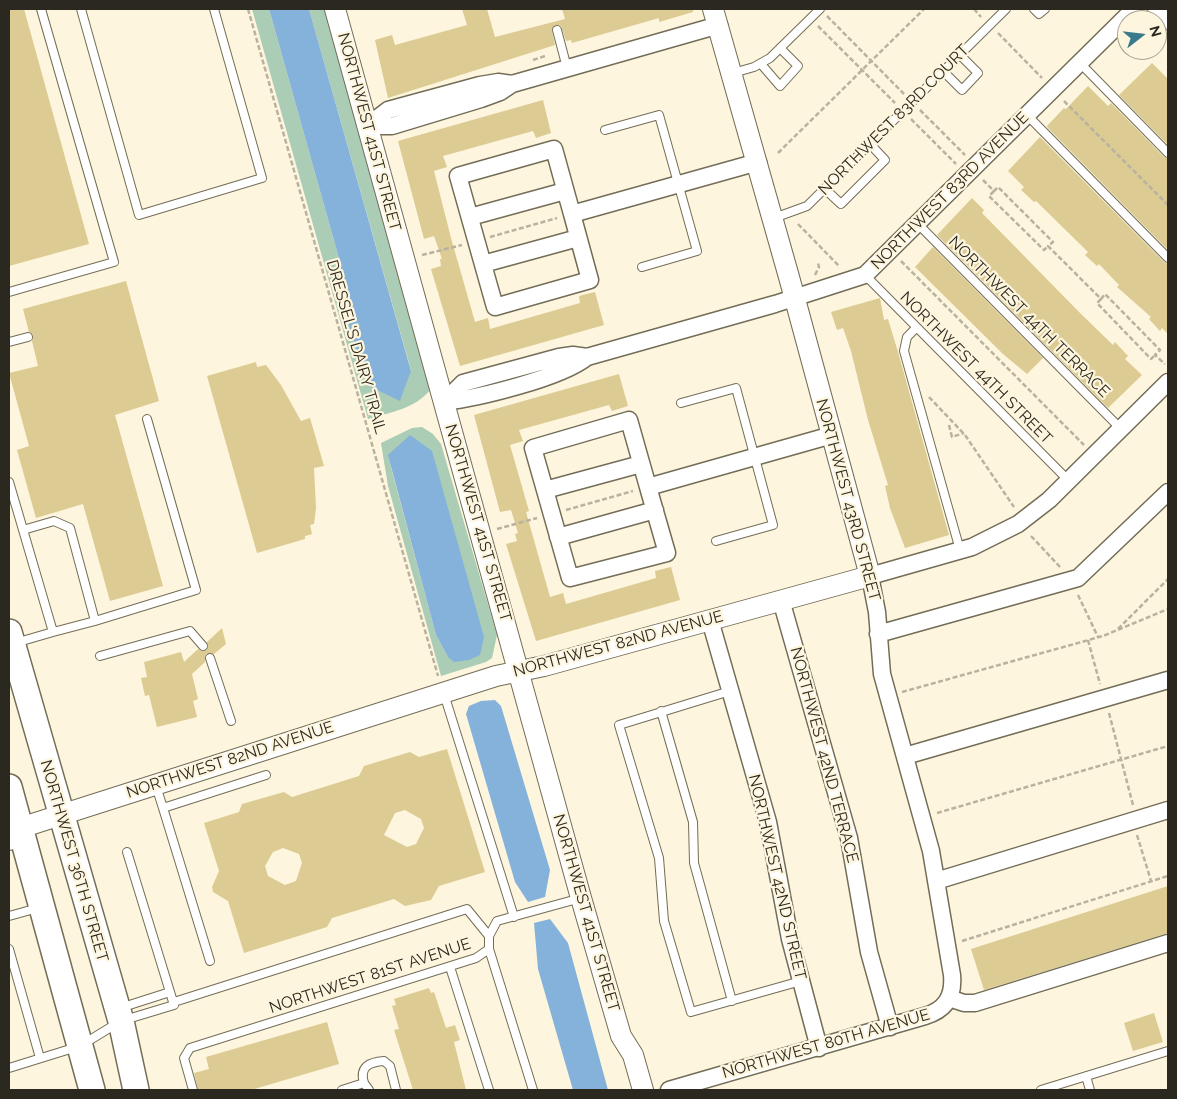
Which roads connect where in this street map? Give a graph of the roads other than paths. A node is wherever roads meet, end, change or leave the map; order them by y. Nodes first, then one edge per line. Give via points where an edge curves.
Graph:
1 (41, 9) edge
2 (81, 9) edge
3 (214, 9) edge
4 (335, 9) edge
5 (1006, 9) edge
6 (1034, 9) edge
7 (1045, 9) edge
8 (1134, 9) edge
9 (1156, 9) edge
10 (822, 11) edge
11 (716, 17) edge
12 (1168, 22) edge
13 (557, 30) dead end
14 (780, 48) junction
15 (960, 55) junction
16 (1080, 63) junction
17 (761, 64) junction
18 (567, 68) junction
19 (944, 71) junction
20 (733, 73) junction
21 (1027, 116) junction
22 (367, 126) junction
23 (605, 130) dead end
24 (870, 144) junction
25 (1168, 153) edge
26 (758, 162) junction
27 (678, 184) junction
28 (825, 188) junction
29 (565, 191) junction
30 (566, 216) junction
31 (470, 217) junction
32 (773, 218) junction
33 (918, 224) junction
34 (578, 238) junction
35 (1168, 258) edge
36 (483, 264) junction
37 (642, 267) dead end
38 (865, 275) junction
39 (9, 292) edge
40 (794, 298) junction
41 (916, 328) junction
42 (28, 337) dead end
43 (9, 342) edge
44 (1168, 384) edge
45 (444, 402) junction
46 (681, 403) dead end
47 (146, 419) dead end
48 (1122, 430) junction
49 (832, 435) junction
50 (755, 457) junction
51 (641, 464) junction
52 (1068, 480) junction
53 (9, 482) edge
54 (642, 489) junction
55 (545, 490) junction
56 (1168, 492) edge
57 (655, 510) junction
58 (23, 530) junction
59 (558, 538) junction
60 (716, 541) dead end
61 (960, 550) junction
62 (870, 576) junction
63 (781, 600) junction
64 (94, 620) junction
65 (710, 620) junction
66 (53, 632) junction
67 (878, 634) junction
68 (10, 638) edge
69 (202, 646) dead end
70 (100, 656) dead end
71 (210, 658) dead end
72 (519, 672) junction
73 (1168, 680) edge
74 (730, 691) junction
75 (443, 692) junction
76 (661, 712) junction
77 (231, 721) dead end
78 (905, 756) junction
79 (266, 775) dead end
80 (155, 784) junction
81 (9, 787) edge
82 (163, 808) junction
83 (1168, 810) edge
84 (60, 814) junction
85 (12, 831) edge
86 (127, 852) dead end
87 (936, 881) junction
88 (580, 898) junction
89 (42, 907) junction
90 (9, 916) edge
91 (514, 917) junction
92 (490, 936) junction
93 (1168, 943) edge
94 (9, 949) edge
95 (490, 950) junction
96 (210, 961) dead end
97 (450, 967) junction
98 (801, 982) junction
99 (170, 992) junction
100 (949, 998) junction
101 (732, 1001) junction
102 (174, 1003) junction
103 (119, 1015) junction
104 (890, 1027) junction
105 (621, 1036) junction
106 (80, 1046) junction
107 (819, 1048) junction
108 (1168, 1051) edge
109 (40, 1058) junction
110 (9, 1068) edge
111 (1086, 1076) junction
112 (366, 1087) edge
113 (92, 1090) edge
114 (136, 1090) edge
115 (194, 1090) edge
116 (342, 1090) edge
117 (396, 1090) edge
118 (489, 1090) edge
119 (533, 1090) edge
120 (630, 1090) edge
121 (643, 1090) edge
122 (669, 1090) edge
123 (1041, 1090) edge
124 (1090, 1090) edge

1 - 39 lane via 114,262
2 - 3 lane via 139,215 262,178
4 - 22 street, NORTHWEST 41ST STREET
5 - 15 lane, NORTHWEST 83RD COURT
6 - 7 lane via 1039,14
8 - 16 street, NORTHWEST 83RD AVENUE
9 - 12 street
10 - 14 lane
11 - 18 street
11 - 20 street, NORTHWEST 43RD STREET
13 - 18 lane
14 - 17 lane
14 - 17 lane via 798,66 780,86
15 - 19 lane, NORTHWEST 83RD COURT
15 - 19 lane via 978,73 962,90
16 - 21 street, NORTHWEST 83RD AVENUE
16 - 25 lane
17 - 20 lane
18 - 22 street via 512,84 480,85 388,110
19 - 24 lane, NORTHWEST 83RD COURT
20 - 26 street, NORTHWEST 43RD STREET
21 - 33 street, NORTHWEST 83RD AVENUE
21 - 35 lane
22 - 45 street, NORTHWEST 41ST STREET
23 - 27 lane via 659,116
24 - 28 lane, NORTHWEST 83RD COURT
24 - 28 lane via 885,160 841,204
26 - 27 street
26 - 32 street, NORTHWEST 43RD STREET
27 - 30 street
27 - 37 lane via 697,251
28 - 32 lane, NORTHWEST 83RD COURT via 804,208
29 - 30 street
29 - 31 street
29 - 31 street via 554,149 458,176
30 - 34 street
31 - 36 street
32 - 40 street, NORTHWEST 43RD STREET
33 - 38 street, NORTHWEST 83RD AVENUE
33 - 48 lane, NORTHWEST 44TH TERRACE
34 - 36 street
34 - 36 street via 590,280 504,305 495,307
38 - 40 street, NORTHWEST 83RD AVENUE
38 - 41 lane, NORTHWEST 44TH STREET
40 - 45 street, NORTHWEST 83RD AVENUE via 587,357 559,357 463,383
40 - 49 street, NORTHWEST 43RD STREET
41 - 52 lane, NORTHWEST 44TH STREET
41 - 61 lane via 905,340 904,351
42 - 43 lane
44 - 48 street, NORTHWEST 82ND AVENUE
45 - 72 street, NORTHWEST 41ST STREET
46 - 50 lane via 736,388
47 - 64 lane via 196,590
48 - 52 street, NORTHWEST 82ND AVENUE
49 - 50 street
49 - 62 street, NORTHWEST 43RD STREET
50 - 54 street
50 - 60 lane via 773,525
51 - 54 street
51 - 55 street
51 - 55 street via 629,420 533,448
52 - 61 street, NORTHWEST 82ND AVENUE via 1040,508 1018,524 984,542
53 - 58 lane
54 - 57 street
55 - 59 street
56 - 67 street via 1078,578
57 - 59 street
57 - 59 street via 667,552 570,578
58 - 64 lane via 54,521 70,528
58 - 66 lane
61 - 62 street, NORTHWEST 82ND AVENUE
62 - 63 street, NORTHWEST 82ND AVENUE
62 - 67 street, NORTHWEST 43RD STREET
63 - 65 street, NORTHWEST 82ND AVENUE
63 - 104 street, NORTHWEST 42ND TERRACE via 849,838 869,952
64 - 66 lane
65 - 72 street, NORTHWEST 82ND AVENUE
65 - 74 street, NORTHWEST 42ND STREET
66 - 68 lane
67 - 78 street, NORTHWEST 43RD STREET via 882,674
68 - 84 main road, NORTHWEST 36TH STREET
69 - 70 lane via 190,630
71 - 77 lane
72 - 75 street, NORTHWEST 82ND AVENUE
72 - 88 street, NORTHWEST 41ST STREET
73 - 78 street
74 - 76 lane
74 - 98 street, NORTHWEST 42ND STREET via 772,838
75 - 80 street, NORTHWEST 82ND AVENUE
75 - 91 lane
76 - 101 lane via 694,822 694,863
76 - 101 lane via 619,725 658,858 664,921 692,1012
78 - 87 street, NORTHWEST 43RD STREET via 928,838
79 - 82 lane
80 - 82 lane
80 - 84 street, NORTHWEST 82ND AVENUE
81 - 85 main road
82 - 96 lane
83 - 87 street
84 - 85 street, NORTHWEST 82ND AVENUE
84 - 103 main road, NORTHWEST 36TH STREET
85 - 89 main road
86 - 99 lane
87 - 100 street, NORTHWEST 43RD STREET via 952,975
88 - 91 lane, NORTHWEST 81ST AVENUE
88 - 105 street, NORTHWEST 41ST STREET
89 - 90 lane
89 - 106 main road
91 - 92 lane, NORTHWEST 81ST AVENUE via 497,921
92 - 95 lane, NORTHWEST 81ST AVENUE
92 - 102 lane via 467,909
93 - 100 street via 975,1002 964,1004
94 - 109 lane
95 - 97 lane, NORTHWEST 81ST AVENUE
95 - 119 lane
97 - 115 lane, NORTHWEST 81ST AVENUE via 190,1048 184,1058
97 - 118 lane
98 - 101 lane
98 - 107 street, NORTHWEST 42ND STREET
99 - 102 lane
99 - 103 lane
100 - 104 street, NORTHWEST 80TH AVENUE via 937,1012
102 - 103 lane
103 - 106 lane
103 - 114 main road, NORTHWEST 36TH STREET
104 - 107 street, NORTHWEST 80TH AVENUE
105 - 120 street, NORTHWEST 41ST STREET via 621,1060
105 - 121 street, NORTHWEST 41ST STREET via 633,1056
106 - 109 lane
106 - 113 main road
107 - 122 street, NORTHWEST 80TH AVENUE
108 - 111 lane
109 - 110 lane
111 - 123 lane
111 - 124 lane
112 - 116 lane
112 - 117 lane via 363,1069 368,1063 384,1061 390,1066

